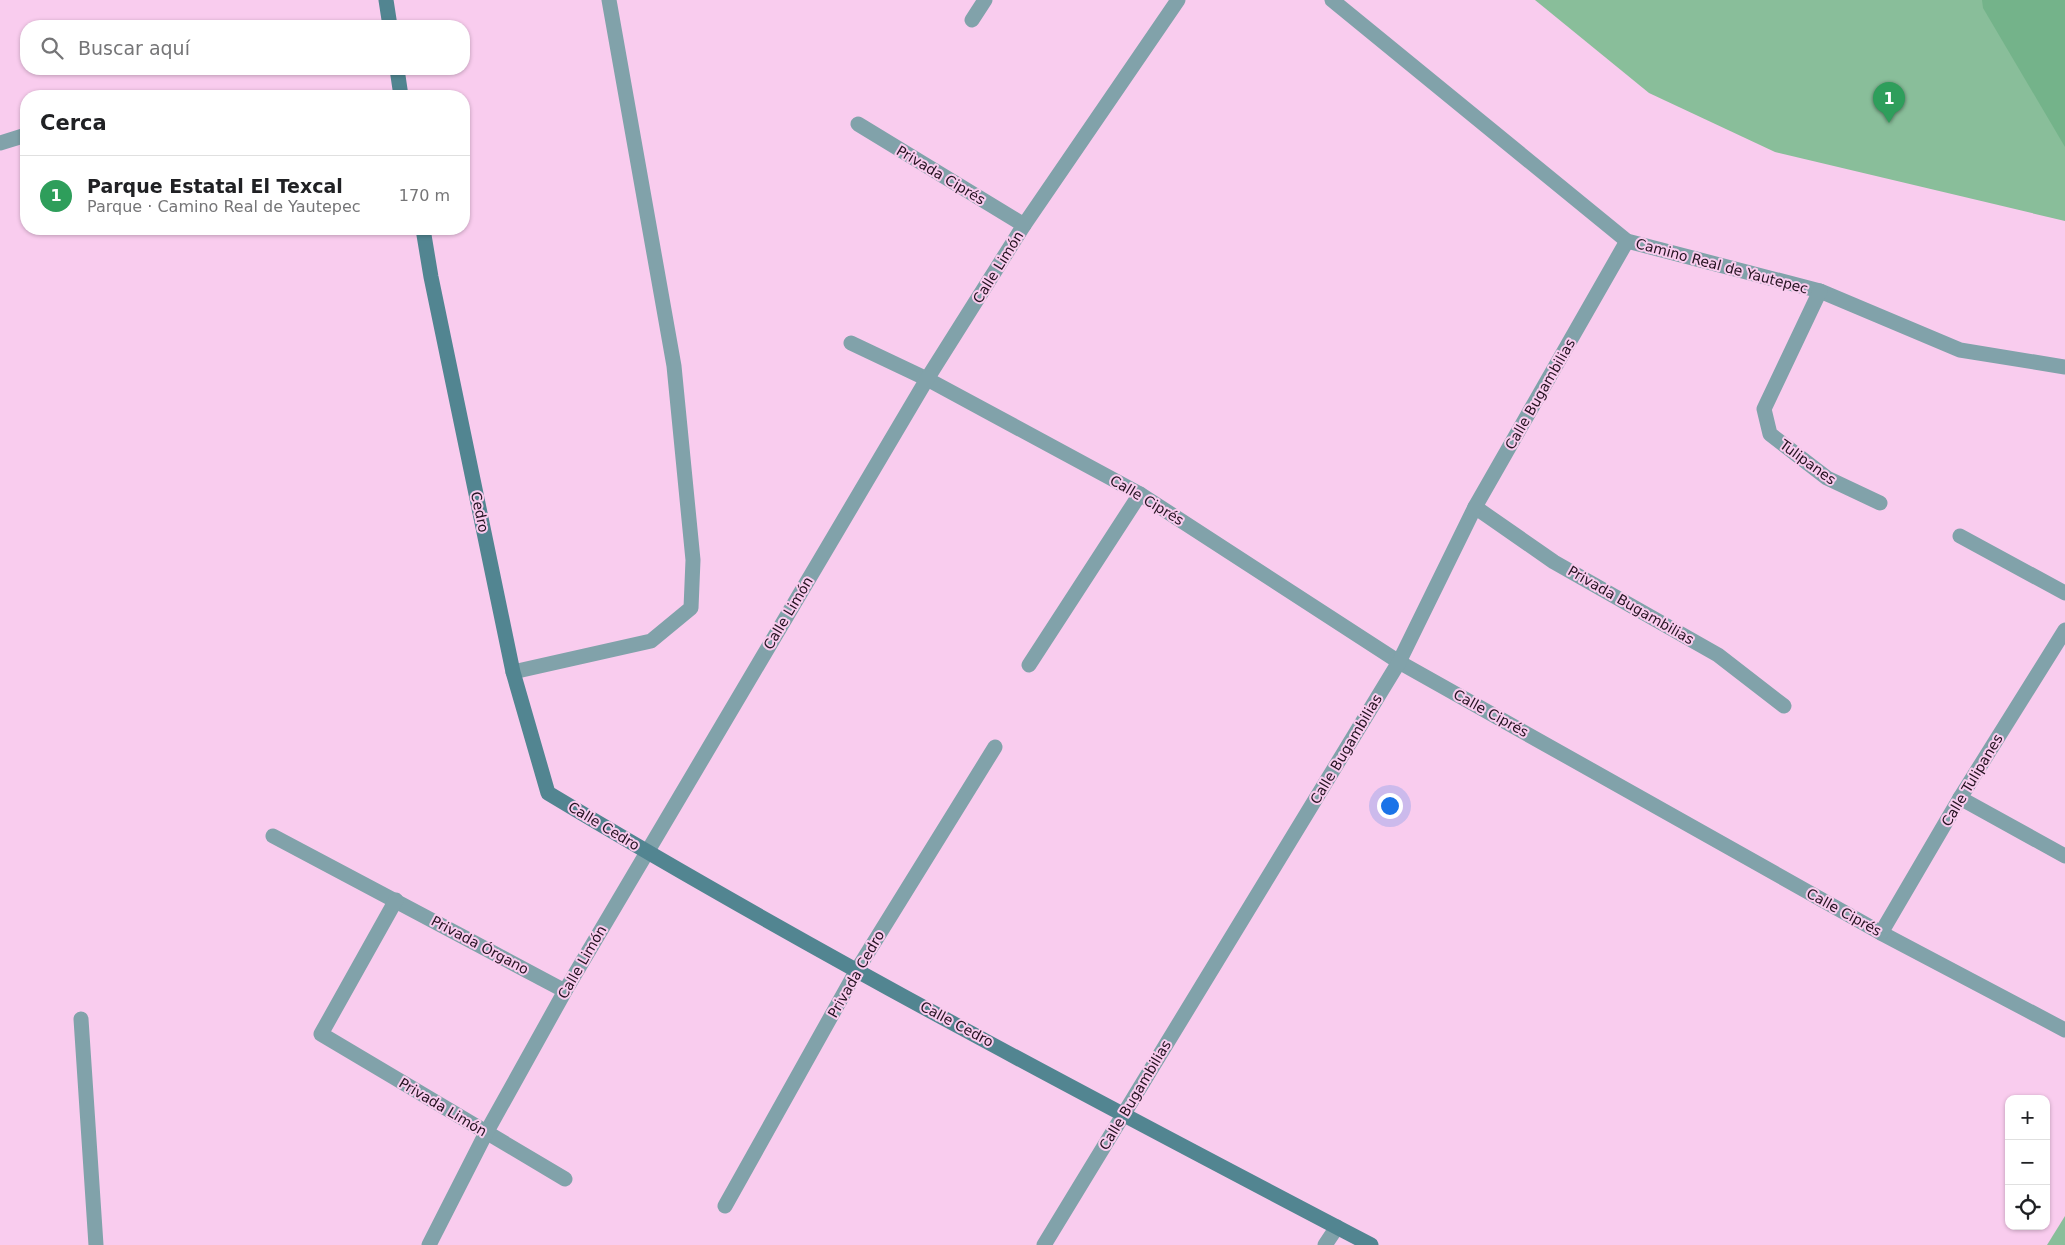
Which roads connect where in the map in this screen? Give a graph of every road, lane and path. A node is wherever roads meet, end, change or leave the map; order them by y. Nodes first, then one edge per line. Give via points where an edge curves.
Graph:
1 (386, 0) edge
2 (608, 0) edge
3 (985, 0) edge
4 (1178, 0) edge
5 (1332, 0) edge
6 (389, 20) edge
7 (972, 20) dead end
8 (398, 75) edge
9 (400, 90) edge
10 (858, 124) dead end
11 (20, 137) edge
12 (0, 143) edge
13 (1024, 225) junction
14 (424, 235) edge
15 (1628, 241) junction
16 (1820, 292) junction
17 (851, 343) dead end
18 (2065, 367) edge
19 (927, 379) junction
20 (1140, 494) junction
21 (1880, 503) dead end
22 (1475, 508) junction
23 (1960, 536) dead end
24 (2065, 593) edge
25 (2065, 630) edge
26 (1399, 662) junction
27 (1029, 665) dead end
28 (513, 672) junction
29 (1784, 706) dead end
30 (995, 747) dead end
31 (548, 793) joint
32 (1960, 798) junction
33 (273, 836) dead end
34 (646, 852) junction
35 (2065, 856) edge
36 (396, 900) junction
37 (1881, 933) junction
38 (857, 970) junction
39 (565, 991) junction
40 (81, 1019) dead end
41 (2065, 1030) edge
42 (1123, 1114) junction
43 (486, 1132) junction
44 (565, 1179) dead end
45 (724, 1206) dead end
46 (1337, 1227) junction
47 (96, 1245) edge
48 (429, 1245) edge
49 (1044, 1245) edge
50 (1325, 1245) edge
51 (1371, 1245) edge

1 - 6 street
2 - 28 street via 674,366 693,560 691,608 651,641
3 - 7 street
4 - 13 street, Calle Limón
5 - 15 street, Camino Real de Yautepec
8 - 9 street
10 - 13 street, Privada Ciprés
11 - 12 street
13 - 19 street, Calle Limón
14 - 28 street, Cedro
15 - 16 street, Camino Real de Yautepec
15 - 22 street, Calle Bugambilias
16 - 18 street, Camino Real de Yautepec via 1960,350
16 - 21 street, Tulipanes via 1764,409 1770,434 1827,478
17 - 19 street, Calle Ciprés
19 - 20 street, Calle Ciprés
19 - 34 street, Calle Limón
20 - 26 street, Calle Ciprés
20 - 27 street
22 - 26 street, Calle Bugambilias
22 - 29 street, Privada Bugambilias via 1554,562 1718,655
23 - 24 street
25 - 32 street, Calle Tulipanes
26 - 37 street, Calle Ciprés
26 - 42 street, Calle Bugambilias
28 - 31 street, Cedro
30 - 38 street, Privada Cedro
31 - 34 street, Calle Cedro
32 - 35 street
32 - 37 street, Calle Tulipanes
33 - 36 street, Privada Órgano
34 - 38 street, Calle Cedro
34 - 39 street, Calle Limón
36 - 39 street, Privada Órgano
36 - 43 street, Privada Limón via 321,1034
37 - 41 street, Calle Ciprés
38 - 42 street, Calle Cedro
38 - 45 street, Privada Cedro
39 - 43 street, Calle Limón
40 - 47 street
42 - 46 street, Calle Cedro
42 - 49 street, Calle Bugambilias
43 - 44 street, Privada Limón
43 - 48 street, Calle Limón
46 - 50 street
46 - 51 street, Calle Cedro

